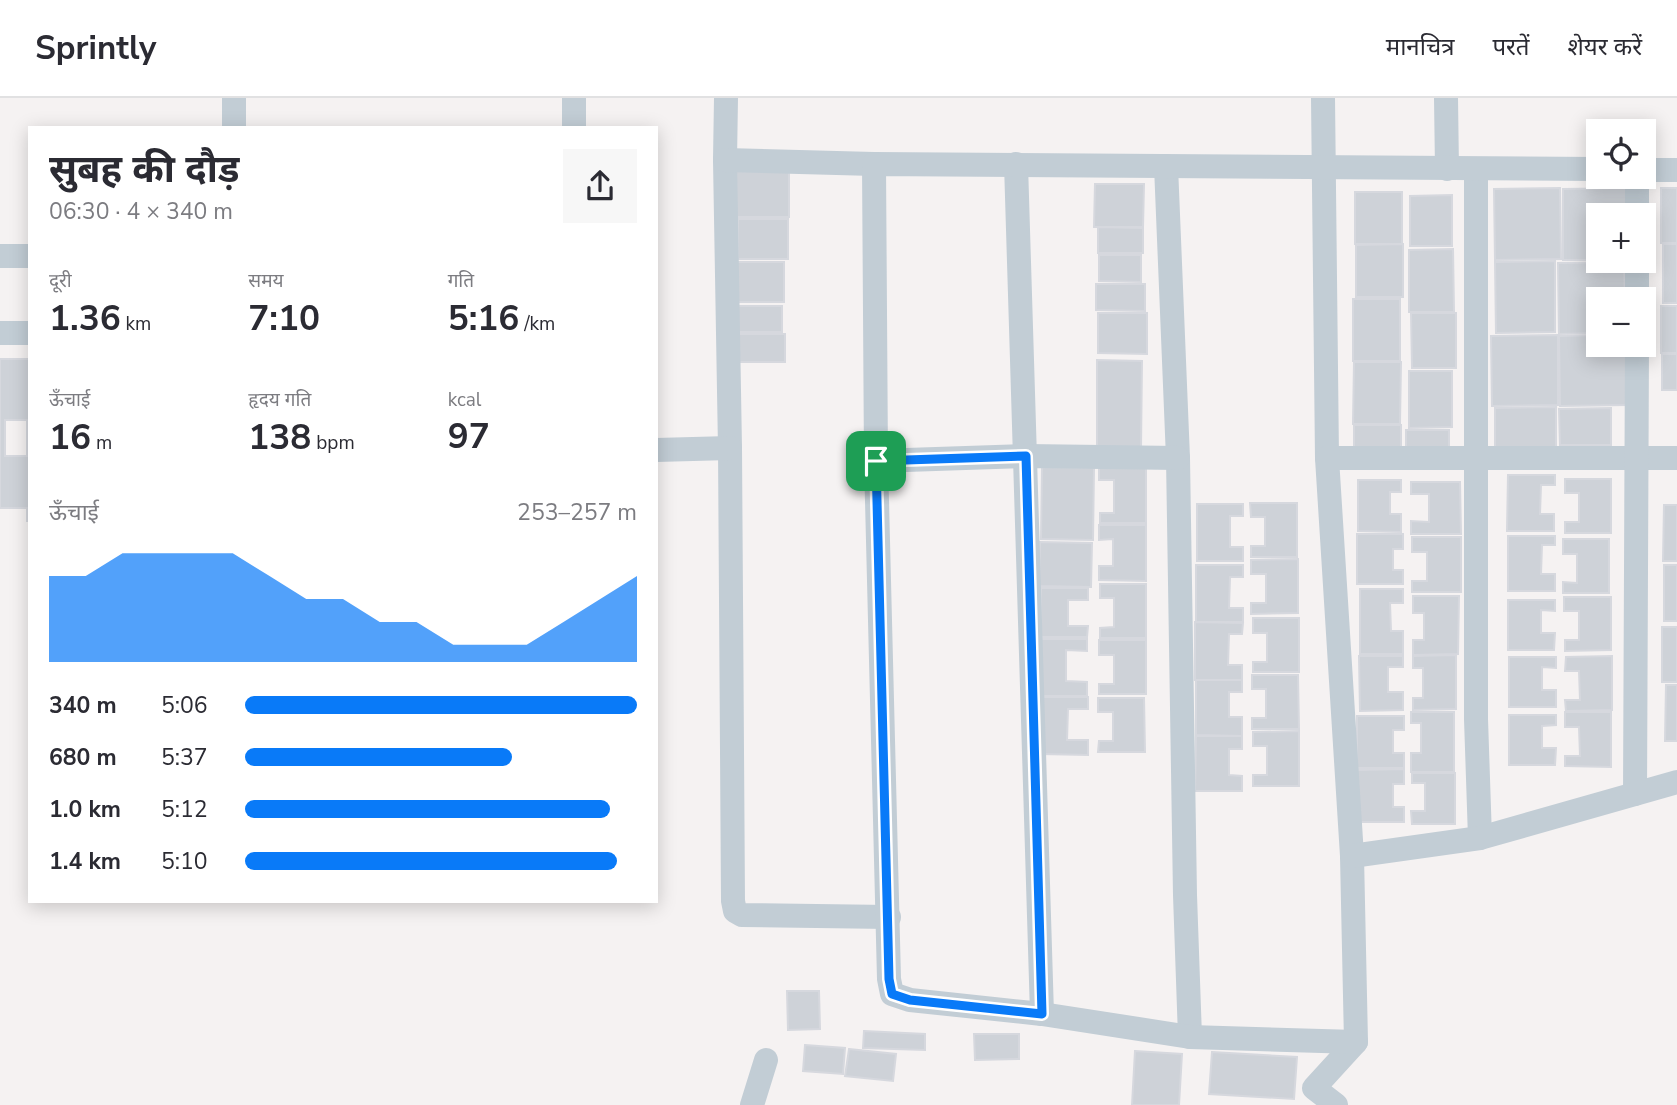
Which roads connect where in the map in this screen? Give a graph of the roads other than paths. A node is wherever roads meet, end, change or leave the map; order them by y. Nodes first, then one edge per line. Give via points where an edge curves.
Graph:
1 (234, 98) edge
2 (574, 98) edge
3 (726, 98) edge
4 (1323, 98) edge
5 (1446, 98) edge
6 (234, 126) edge
7 (574, 126) edge
8 (725, 160) junction
9 (874, 164) junction
10 (1016, 164) junction
11 (1166, 166) junction
12 (1325, 168) junction
13 (1447, 169) junction
14 (1475, 169) junction
15 (1586, 169) edge
16 (1656, 170) edge
17 (1677, 170) edge
18 (0, 256) edge
19 (28, 256) edge
20 (0, 333) edge
21 (28, 333) edge
22 (1637, 357) edge
23 (730, 447) junction
24 (658, 450) edge
25 (1026, 456) junction
26 (1178, 458) junction
27 (1327, 458) junction
28 (1677, 458) edge
29 (1476, 459) junction
30 (1636, 459) junction
31 (876, 461) junction
32 (1677, 782) edge
33 (1635, 793) junction
34 (1480, 838) junction
35 (1352, 856) junction
36 (888, 917) junction
37 (1042, 1014) junction
38 (1190, 1037) junction
39 (1356, 1042) junction
40 (766, 1060) dead end
41 (752, 1105) edge
42 (1336, 1105) edge

1 - 6 street
2 - 7 street
3 - 8 street
4 - 12 street
5 - 13 street
8 - 9 street
8 - 23 street
9 - 10 street
9 - 31 street
10 - 11 street
10 - 25 street
11 - 12 street
11 - 26 street
12 - 13 street
12 - 27 street
13 - 14 street
14 - 15 street
14 - 29 street
16 - 17 street
18 - 19 street
20 - 21 street
22 - 30 street
23 - 24 street
23 - 36 street via 735,911 742,915
25 - 26 street
25 - 31 street
25 - 37 street
26 - 38 street
27 - 29 street
27 - 35 street
28 - 30 street
29 - 30 street
29 - 34 street
30 - 33 street
31 - 36 street
32 - 33 street
33 - 34 street
34 - 35 street
35 - 39 street
36 - 37 street via 892,994 910,1000
37 - 38 street
38 - 39 street
39 - 42 street via 1314,1088
40 - 41 street

